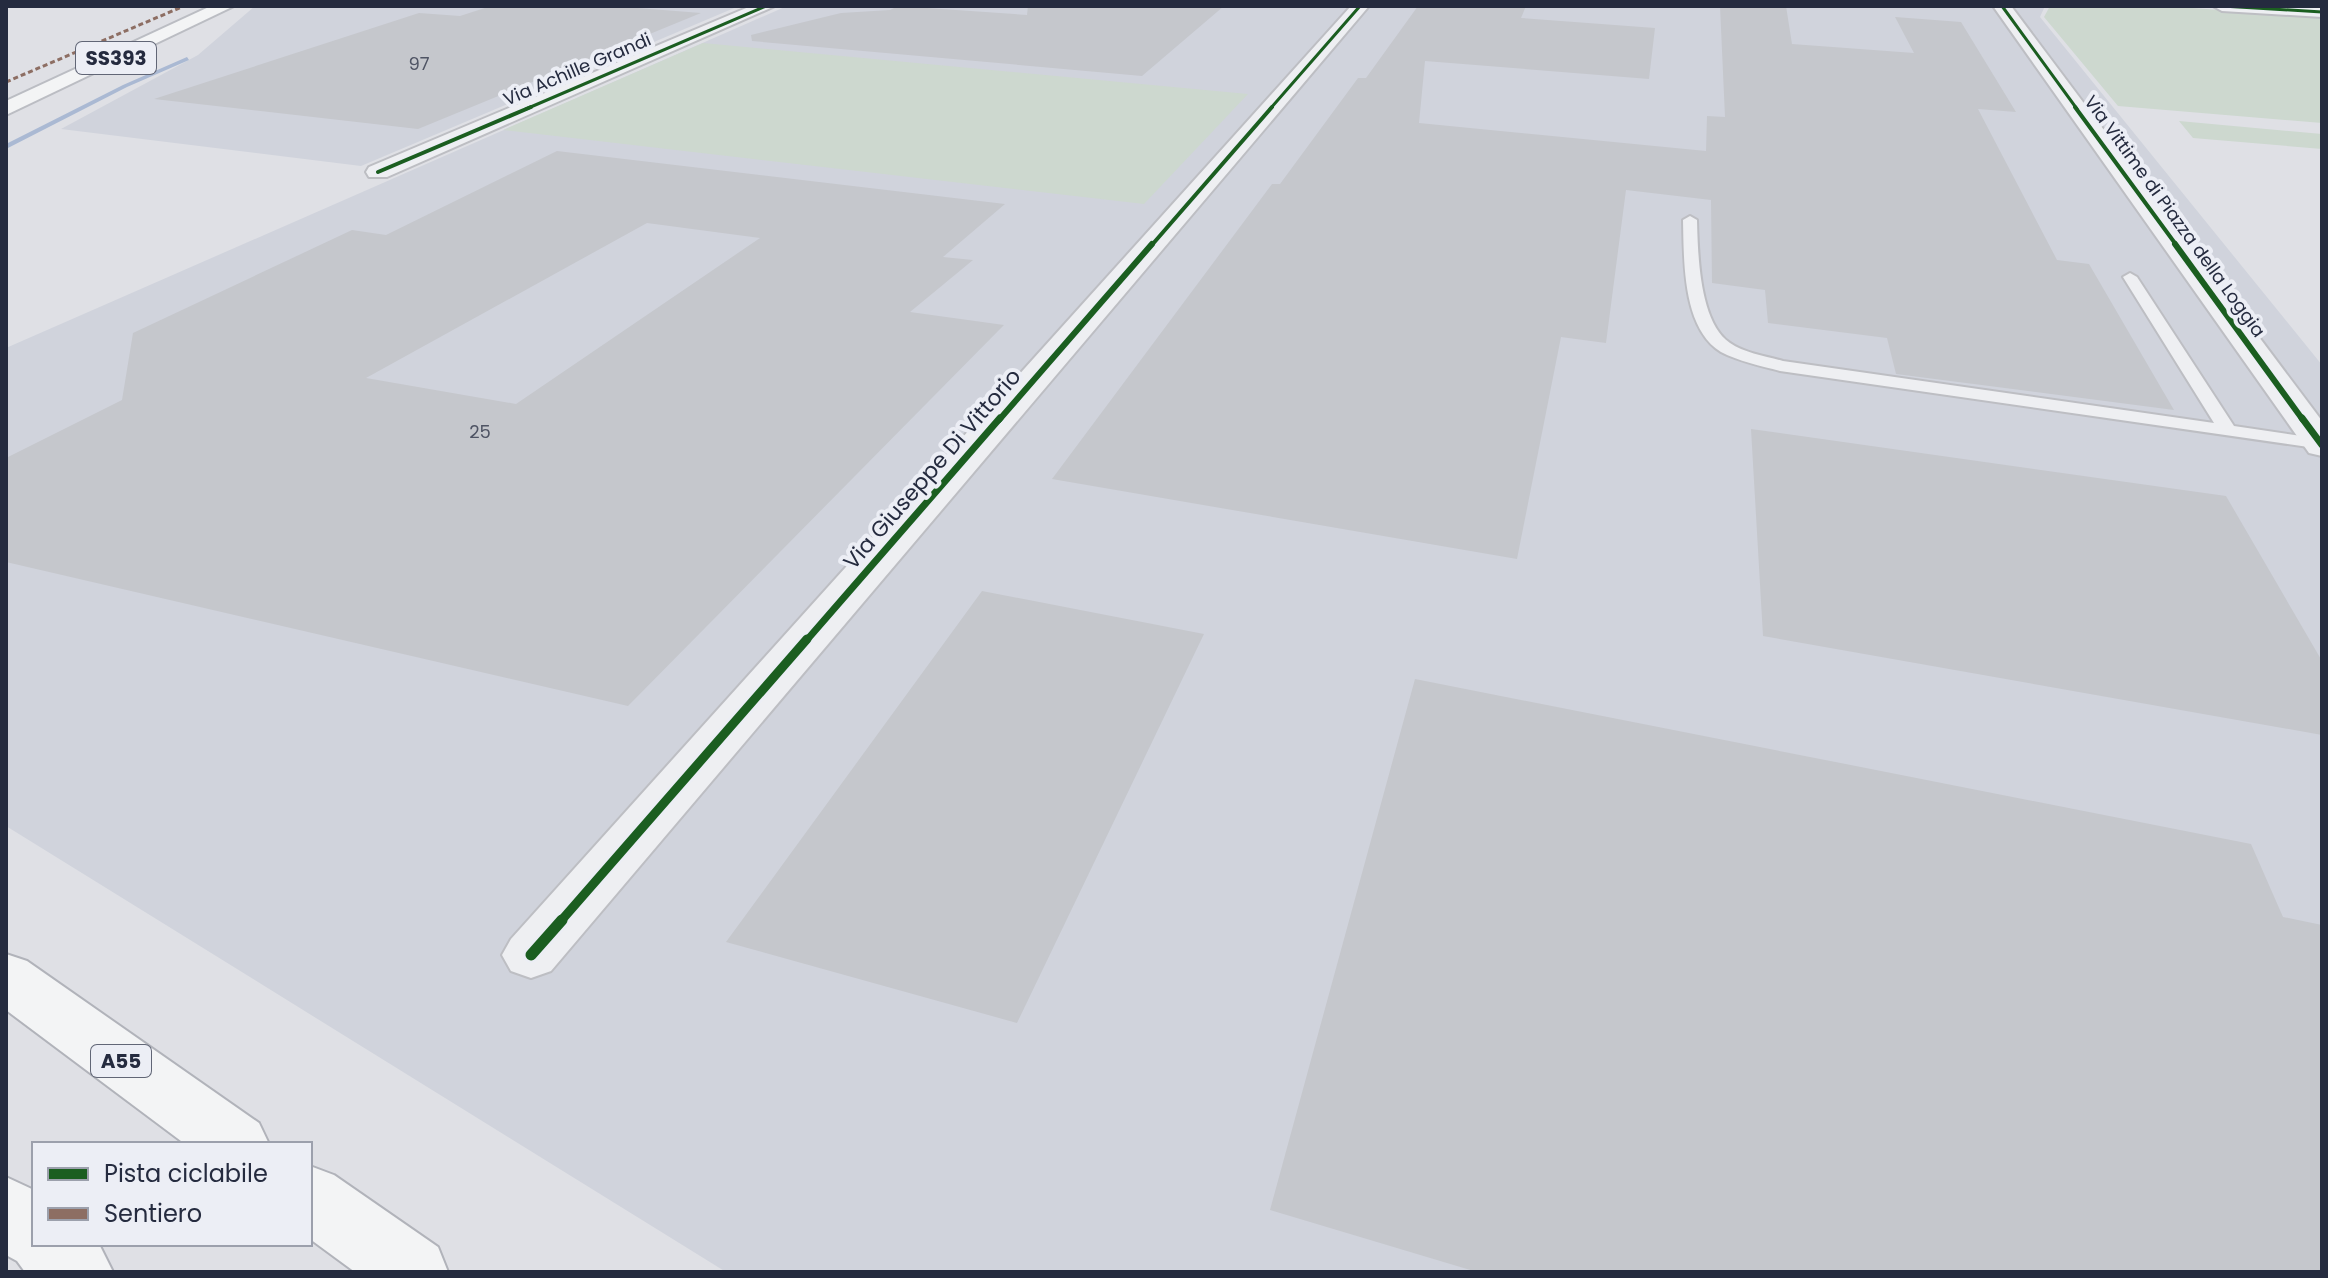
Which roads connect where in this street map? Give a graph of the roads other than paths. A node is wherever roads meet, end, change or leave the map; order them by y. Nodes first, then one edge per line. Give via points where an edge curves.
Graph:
1 (225, 6) edge
2 (766, 6) edge
3 (1360, 6) edge
4 (2002, 6) edge
5 (2222, 6) edge
6 (2322, 12) edge
7 (6, 109) edge
8 (372, 171) dead end
9 (1690, 220) dead end
10 (2130, 277) dead end
11 (2228, 431) junction
12 (2322, 444) edge
13 (531, 955) dead end
14 (6, 978) edge
15 (233, 1142) edge
16 (312, 1199) edge
17 (6, 1210) edge
18 (32, 1232) edge
19 (47, 1246) edge
20 (78, 1272) edge
21 (413, 1272) edge

1 - 7 main road, SS393
2 - 8 street, Via Achille Grandi
3 - 13 street, Via Giuseppe Di Vittorio
4 - 12 street, Via Vittime di Piazza della Loggia
5 - 6 street
9 - 11 lane via 1702,313 1712,337 1725,347 1780,366
10 - 11 lane
11 - 12 lane
14 - 15 main road, A55
16 - 21 main road
17 - 18 main road
19 - 20 main road

